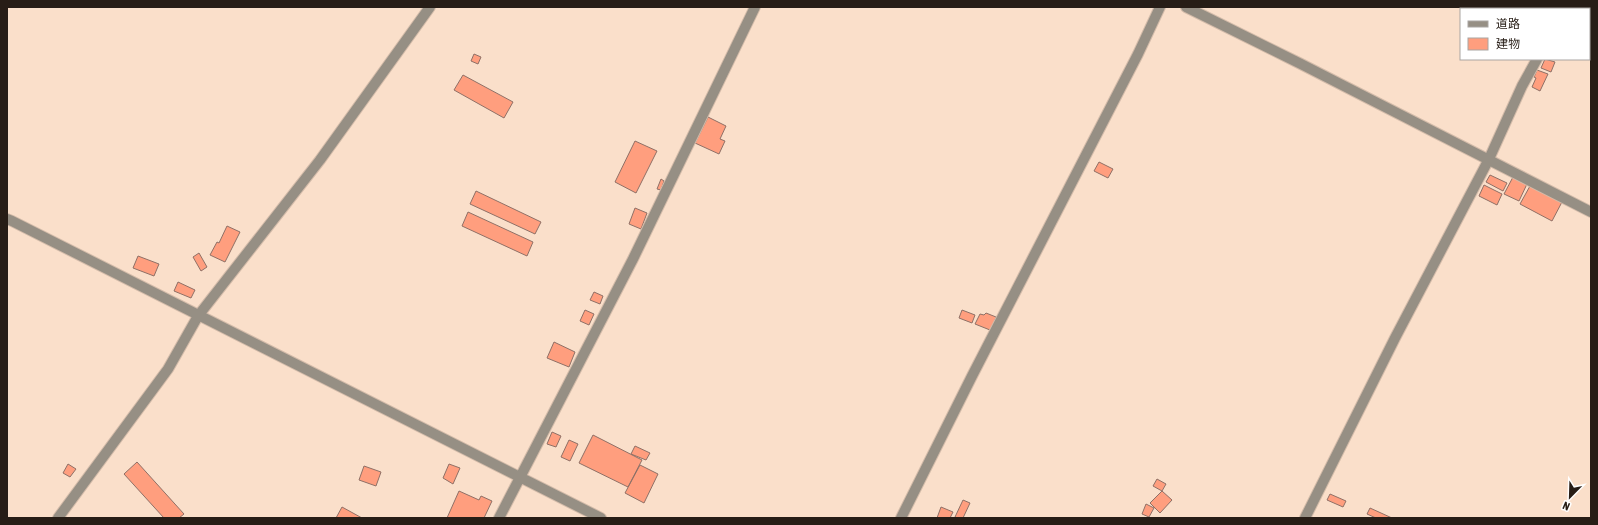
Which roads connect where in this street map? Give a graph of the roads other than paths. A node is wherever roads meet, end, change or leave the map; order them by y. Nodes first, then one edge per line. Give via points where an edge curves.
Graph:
1 (430, 7) edge
2 (755, 7) edge
3 (1160, 7) edge
4 (1186, 7) edge
5 (1536, 60) edge
6 (1489, 159) junction
7 (1591, 212) edge
8 (7, 219) edge
9 (198, 316) junction
10 (520, 477) junction
11 (58, 518) edge
12 (499, 518) edge
13 (601, 518) edge
14 (901, 518) edge
15 (1305, 518) edge

1 - 9 street via 320,160
2 - 10 street via 633,259
3 - 14 street
4 - 6 street
5 - 6 street
6 - 7 street
6 - 15 street
8 - 9 street
9 - 10 street
9 - 11 street via 168,369
10 - 12 street
10 - 13 street

